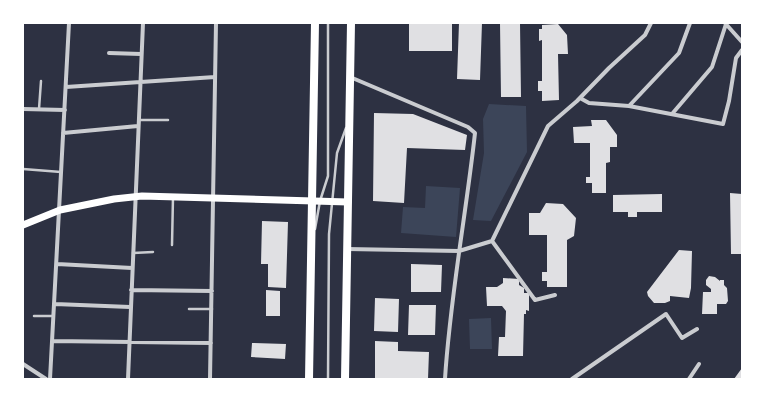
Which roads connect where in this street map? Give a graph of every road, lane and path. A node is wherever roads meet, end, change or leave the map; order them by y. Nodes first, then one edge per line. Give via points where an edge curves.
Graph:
1 (69, 23) edge
2 (143, 23) edge
3 (216, 23) edge
4 (315, 23) edge
5 (328, 23) edge
6 (351, 23) edge
7 (651, 23) edge
8 (690, 23) edge
9 (725, 24) edge
10 (742, 42) edge
11 (742, 50) edge
12 (109, 53) dead end
13 (141, 54) junction
14 (215, 77) junction
15 (350, 77) junction
16 (41, 81) dead end
17 (140, 81) junction
18 (66, 87) junction
19 (580, 98) junction
20 (629, 106) junction
21 (23, 109) edge
22 (39, 110) junction
23 (65, 110) junction
24 (672, 114) junction
25 (138, 120) junction
26 (168, 120) dead end
27 (349, 121) junction
28 (138, 126) junction
29 (64, 133) junction
30 (23, 169) edge
31 (62, 172) junction
32 (134, 197) junction
33 (173, 197) junction
34 (214, 198) junction
35 (316, 201) junction
36 (333, 201) junction
37 (348, 202) junction
38 (60, 210) junction
39 (23, 225) edge
40 (492, 241) junction
41 (172, 245) dead end
42 (347, 249) junction
43 (459, 251) junction
44 (153, 252) dead end
45 (132, 253) junction
46 (57, 264) junction
47 (132, 268) junction
48 (131, 290) junction
49 (212, 291) junction
50 (555, 295) dead end
51 (55, 304) junction
52 (130, 307) junction
53 (189, 309) dead end
54 (212, 309) junction
55 (34, 316) dead end
56 (54, 316) junction
57 (697, 329) dead end
58 (52, 341) junction
59 (129, 342) junction
60 (211, 343) junction
61 (23, 364) edge
62 (699, 364) dead end
63 (46, 379) edge
64 (50, 379) edge
65 (128, 379) edge
66 (210, 379) edge
67 (309, 379) edge
68 (328, 379) edge
69 (345, 379) edge
70 (445, 379) edge
71 (572, 379) edge
72 (689, 379) edge

1 - 18 street
2 - 13 street
3 - 14 street
4 - 35 main road
5 - 35 lane via 328,176
6 - 15 main road
7 - 19 street via 645,35
8 - 20 street via 679,53
9 - 10 street
9 - 24 street via 712,68
11 - 24 street via 736,58 723,124
12 - 13 street
13 - 17 street
14 - 17 street
14 - 34 street
15 - 27 main road
15 - 43 street via 468,127 475,133
16 - 22 lane
17 - 18 street
17 - 25 street
18 - 23 street
19 - 20 street via 589,104
19 - 40 street via 548,126
20 - 24 street
21 - 22 street
22 - 23 street
23 - 29 street
25 - 26 lane
25 - 28 street
27 - 36 lane via 337,153
27 - 37 main road
28 - 29 street
28 - 32 street
29 - 31 street
30 - 31 lane
31 - 38 street
32 - 33 main road
32 - 38 main road
32 - 45 street
33 - 34 main road
33 - 41 lane
34 - 35 main road
34 - 49 street
35 - 36 main road
35 - 67 main road via 311,263
36 - 37 main road
36 - 68 lane via 329,234
37 - 42 main road
38 - 39 main road
38 - 46 street
40 - 43 street
40 - 50 street via 536,300
42 - 43 street
42 - 69 main road
43 - 70 street via 447,342
44 - 45 lane
45 - 47 street
46 - 47 street
46 - 51 street
47 - 48 street
48 - 49 street
48 - 52 street
49 - 54 street
51 - 52 street
51 - 56 street
52 - 59 street
53 - 54 lane
54 - 60 street
55 - 56 lane
56 - 58 street
57 - 71 street via 682,338 666,314
58 - 59 street
58 - 64 street
59 - 60 street
59 - 65 street
60 - 66 street
61 - 63 street
62 - 72 street

